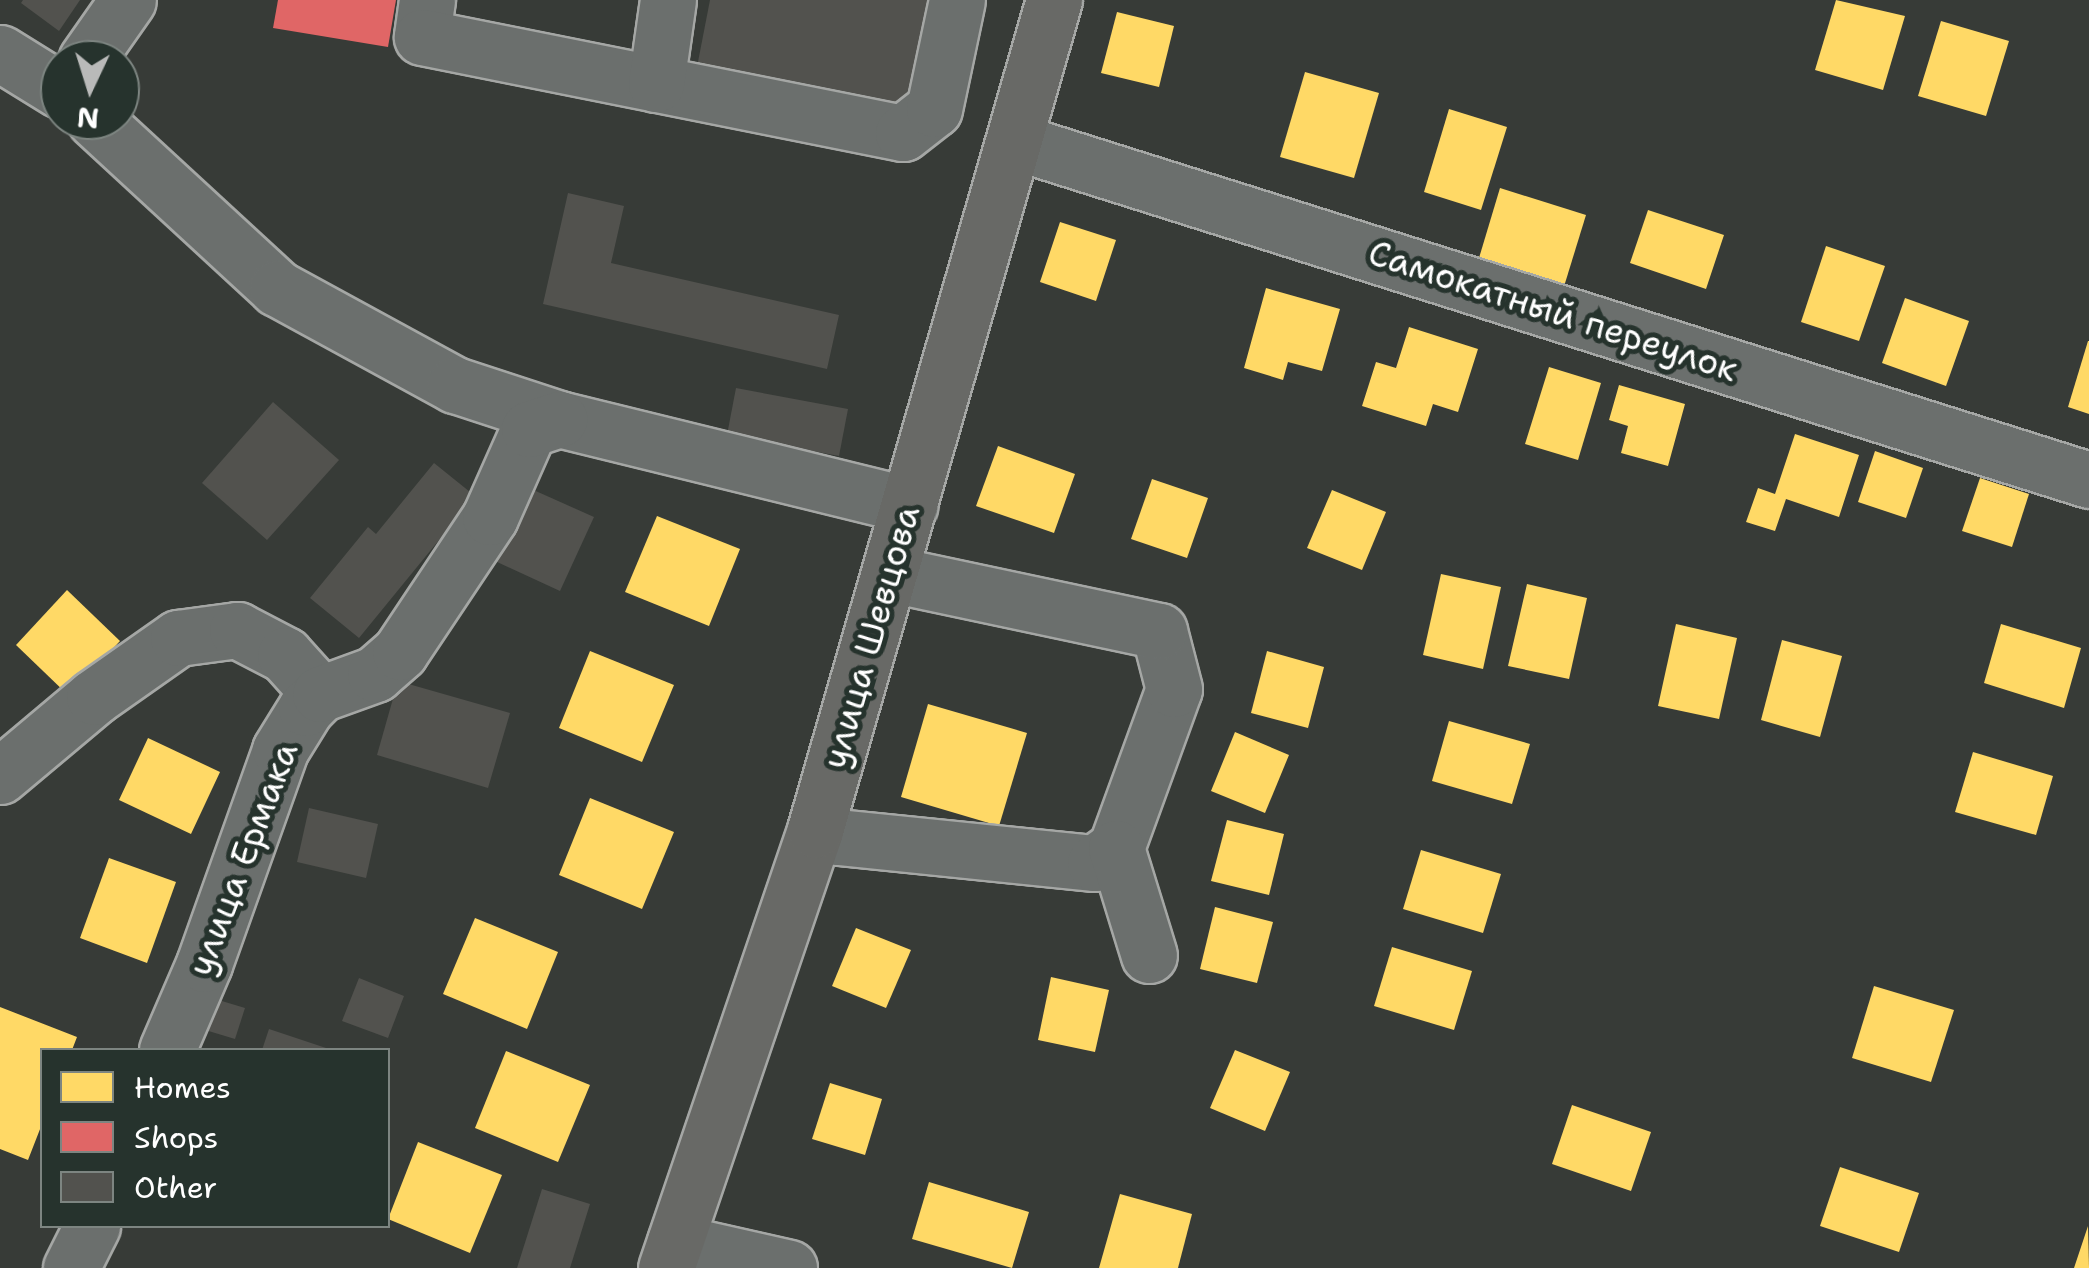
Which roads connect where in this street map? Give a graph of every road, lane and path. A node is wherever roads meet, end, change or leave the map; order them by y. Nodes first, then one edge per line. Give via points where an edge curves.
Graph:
1 (128, 0) edge
2 (428, 0) edge
3 (668, 0) edge
4 (957, 0) edge
5 (1054, 0) edge
6 (100, 40) edge
7 (0, 53) edge
8 (40, 78) edge
9 (656, 84) junction
10 (118, 140) edge
11 (1017, 142) junction
12 (559, 418) junction
13 (2089, 480) edge
14 (910, 505) junction
15 (890, 574) junction
16 (320, 694) junction
17 (0, 776) edge
18 (815, 830) junction
19 (1116, 848) junction
20 (1148, 955) dead end
21 (168, 1048) edge
22 (91, 1228) edge
23 (671, 1255) edge
24 (71, 1268) edge
25 (789, 1268) edge

1 - 6 street
2 - 9 street via 422,36
3 - 9 street
4 - 9 street via 934,110 902,133
5 - 11 main road, улица Шевцова
7 - 8 street
10 - 12 street via 277,288 454,385
11 - 13 street, Самокатный переулок
11 - 14 main road, улица Шевцова
12 - 14 street
12 - 16 street via 529,429 490,517 400,652 375,674
14 - 15 main road, улица Шевцова
15 - 18 main road, улица Шевцова
15 - 19 street via 1159,631 1174,689
16 - 17 street via 285,655 237,630 178,638 94,696
16 - 21 street, улица Ермака via 280,750
18 - 19 street via 1095,863
18 - 23 main road, улица Шевцова
19 - 20 street
22 - 24 street
23 - 25 street

